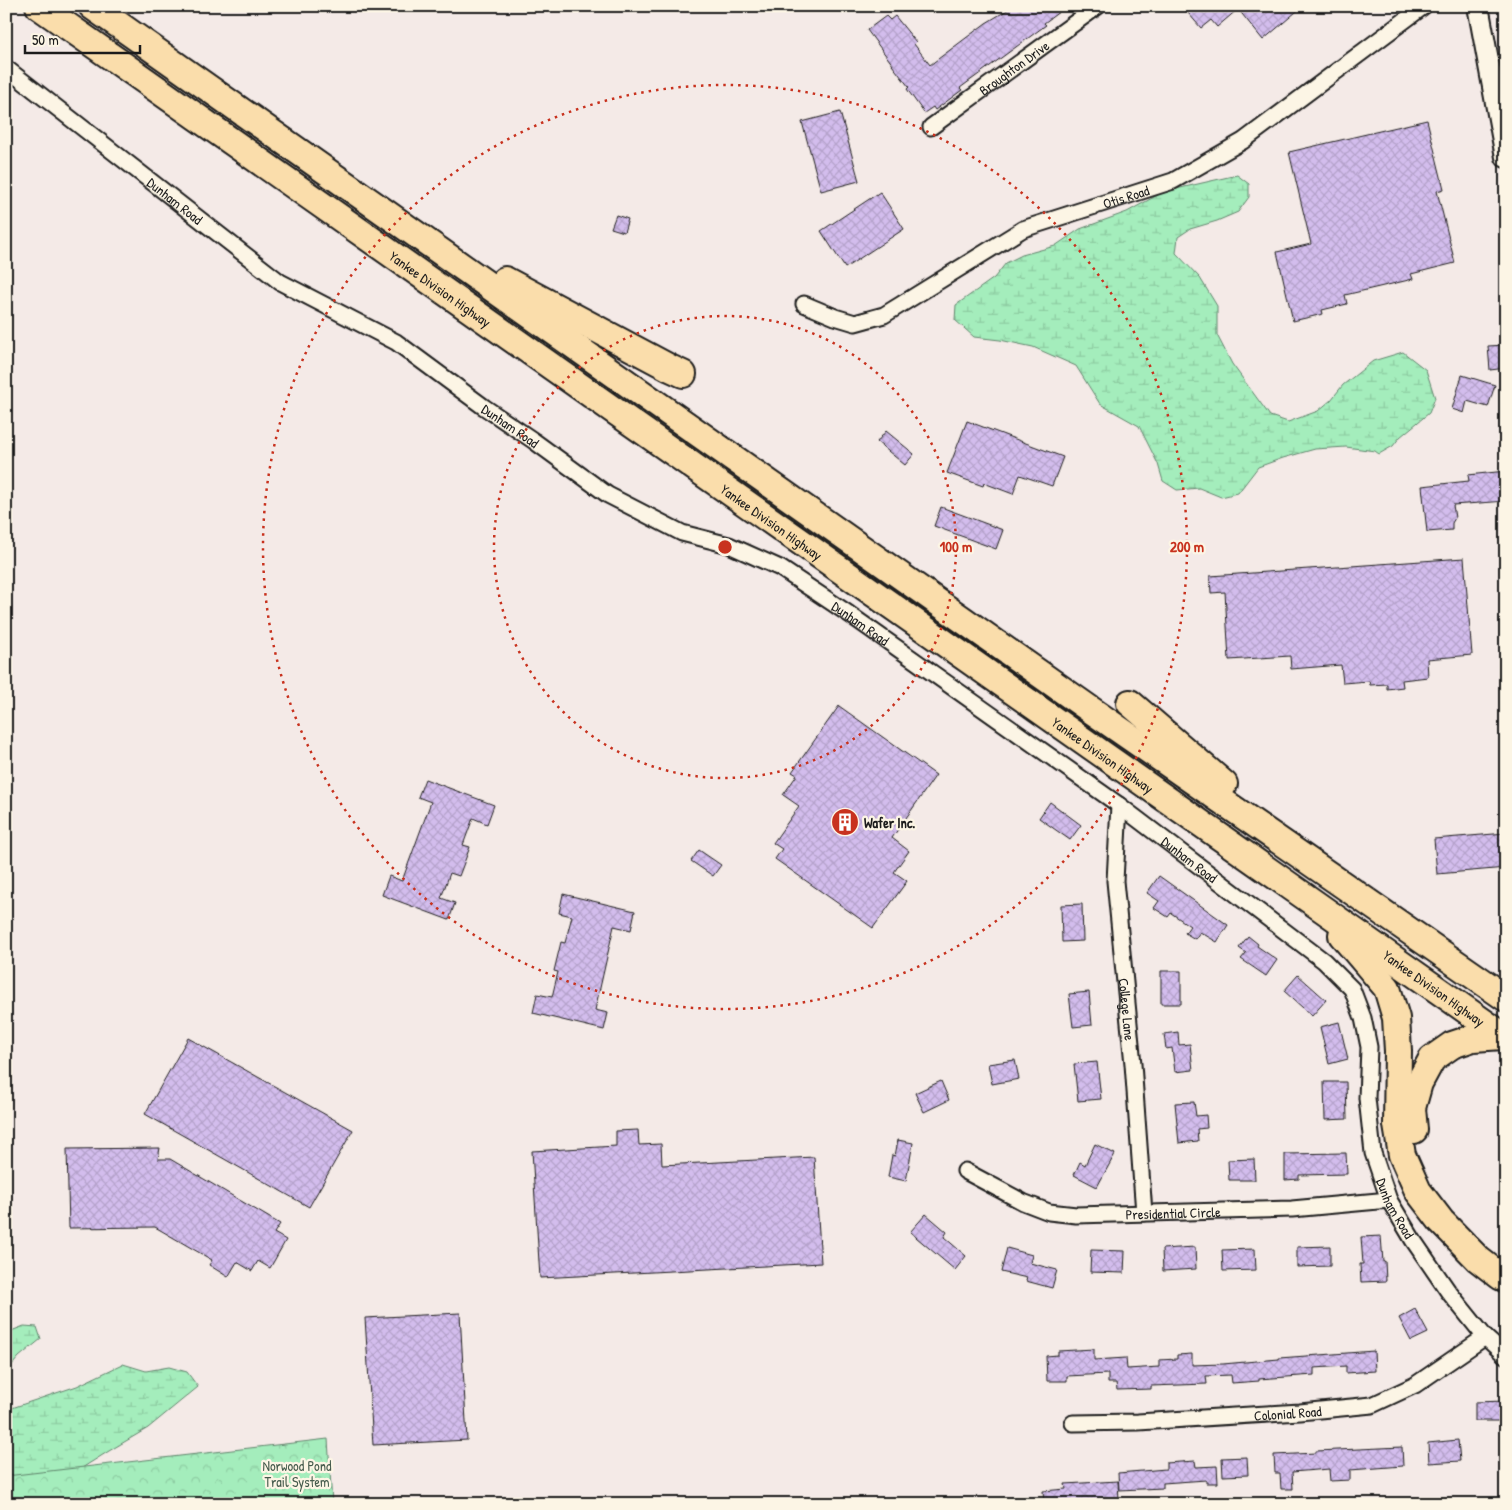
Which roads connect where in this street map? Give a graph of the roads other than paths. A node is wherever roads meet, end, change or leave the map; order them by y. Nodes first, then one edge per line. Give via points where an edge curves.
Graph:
1 (39, 6) edge
2 (92, 6) edge
3 (1098, 6) edge
4 (1424, 6) edge
5 (1478, 6) edge
6 (6, 68) edge
7 (931, 127) dead end
8 (1506, 157) edge
9 (404, 226) junction
10 (804, 304) dead end
11 (683, 374) dead end
12 (1130, 702) dead end
13 (1119, 805) junction
14 (1317, 906) junction
15 (1454, 962) junction
16 (1506, 998) edge
17 (1504, 1037) edge
18 (965, 1171) dead end
19 (1390, 1200) junction
20 (1144, 1213) junction
21 (1506, 1262) edge
22 (1506, 1279) edge
23 (1485, 1338) junction
24 (1506, 1356) edge
25 (1072, 1423) dead end

1 - 14 highway, Yankee Division Highway
2 - 9 highway
3 - 7 street, Broughton Drive
4 - 10 street, Otis Road via 1243,141 1173,181 1024,229 884,315 855,323
5 - 8 main road
6 - 13 street, Dunham Road via 280,282 396,342 608,495 682,533 728,546 780,568
9 - 11 highway
9 - 15 highway
12 - 15 highway via 1222,783
13 - 19 street, Dunham Road via 1324,961 1352,989 1369,1047 1367,1098 1373,1153
13 - 20 street, College Lane via 1114,881
14 - 17 highway, Yankee Division Highway
14 - 22 highway via 1387,988 1396,1018 1398,1043 1396,1124 1402,1155 1418,1191 1441,1221 1478,1259
15 - 16 highway
17 - 21 highway via 1473,1038 1452,1045 1432,1059 1419,1083 1412,1108 1415,1140 1429,1182 1449,1215 1494,1259
18 - 20 street, Presidential Circle via 1022,1202 1049,1212 1076,1215
19 - 20 street, Presidential Circle via 1292,1209
19 - 23 street, Dunham Road via 1443,1284
23 - 24 street, Dunham Road
23 - 25 street, Colonial Road via 1415,1385 1372,1404 1148,1422

